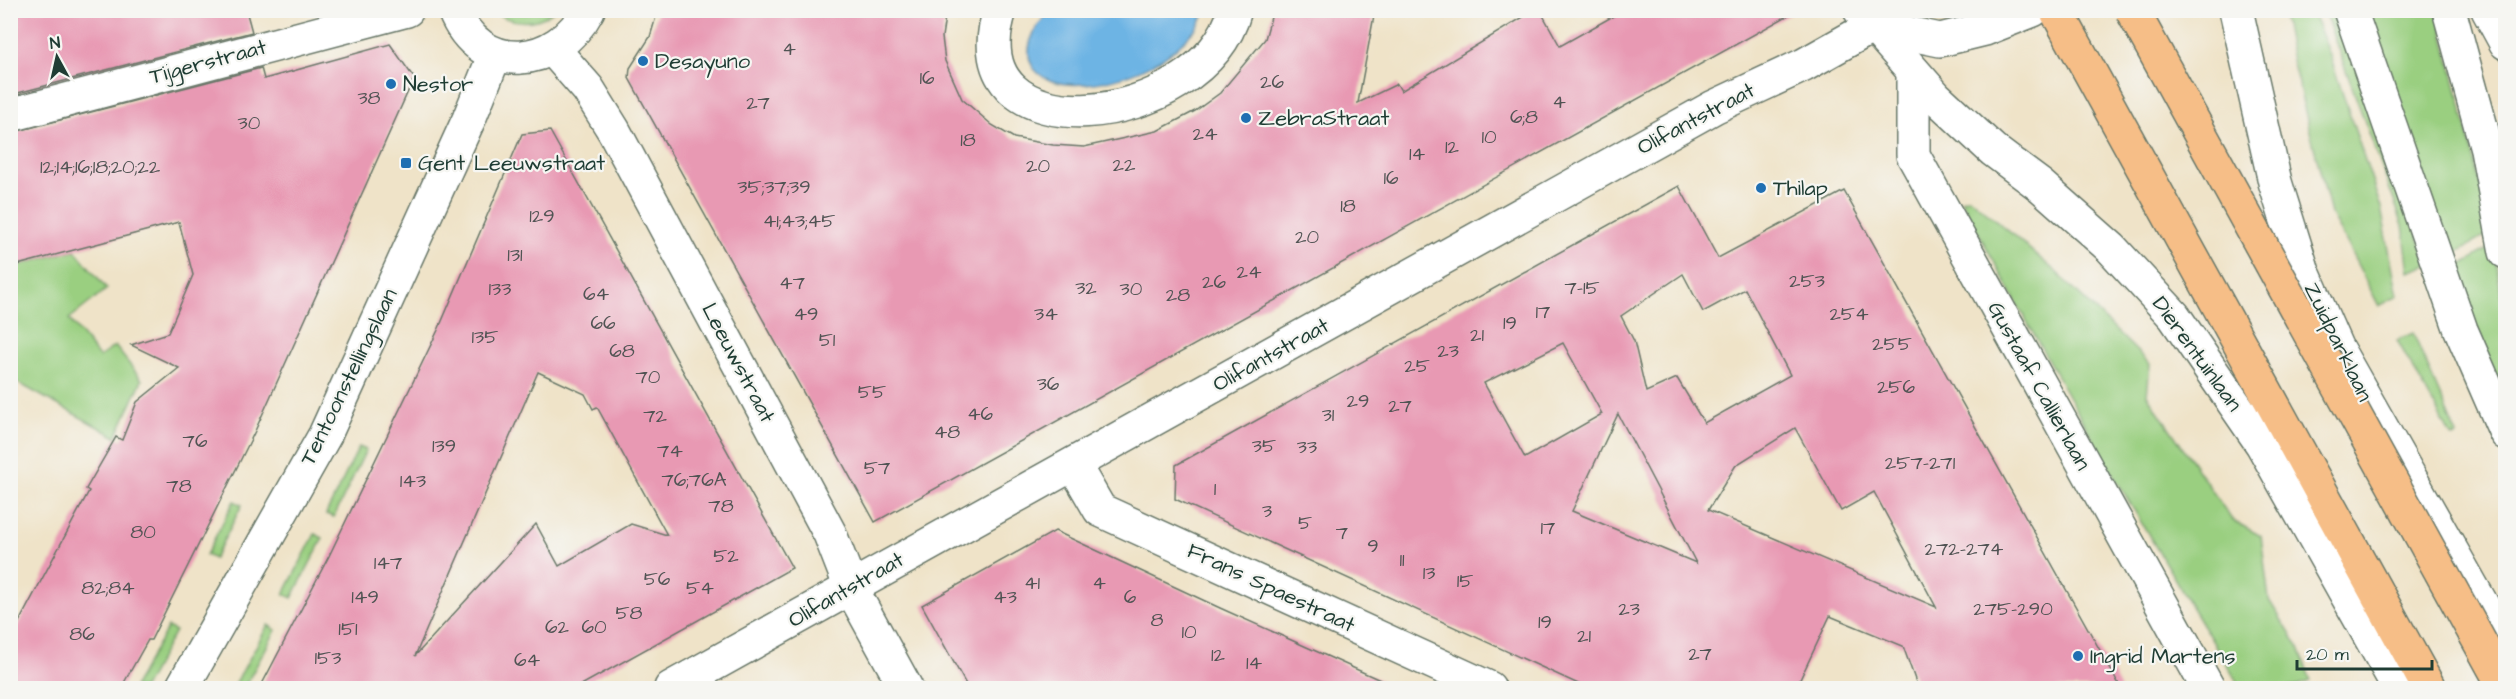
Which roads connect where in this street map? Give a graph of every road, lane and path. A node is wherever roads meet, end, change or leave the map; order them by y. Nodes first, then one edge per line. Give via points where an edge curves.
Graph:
1 (407, 10) edge
2 (454, 10) edge
3 (588, 10) edge
4 (1000, 10) edge
5 (1235, 10) edge
6 (2033, 10) edge
7 (2056, 10) edge
8 (2132, 10) edge
9 (2236, 10) edge
10 (2350, 10) edge
11 (2449, 10) edge
12 (2488, 10) edge
13 (1871, 16) edge
14 (2505, 43) edge
15 (552, 48) junction
16 (495, 54) junction
17 (1913, 72) junction
18 (10, 115) edge
19 (2505, 252) edge
20 (2505, 433) edge
21 (1074, 465) junction
22 (851, 588) junction
23 (2505, 647) edge
24 (182, 688) edge
25 (671, 688) edge
26 (906, 688) edge
27 (1489, 688) edge
28 (2208, 688) edge
29 (2399, 688) edge
30 (2429, 688) edge
31 (2505, 688) edge

1 - 18 street, Tijgerstraat
2 - 16 street via 459,24 477,46
3 - 15 street via 563,42
4 - 5 street via 992,38 996,66 1012,90 1036,104 1062,111 1090,112 1146,99 1196,70 1216,51 1230,28
6 - 13 street via 1984,29 1940,40
7 - 30 highway
8 - 31 highway, bridge
9 - 23 street, Zuidparklaan via 2272,171 2303,272 2336,347
10 - 20 street via 2461,330
11 - 19 street via 2487,149
12 - 14 street
13 - 17 street, Dierentuinlaan
13 - 21 street, Olifantstraat via 1804,65 1714,107
15 - 16 street via 518,58
15 - 22 street, Leeuwstraat via 588,90 614,131 830,534
16 - 24 street, Tentoonstellingslaan via 325,435
17 - 28 street, Gustaaf Callierlaan via 1913,155
17 - 29 street, Dierentuinlaan via 1993,150 2111,248 2174,316 2262,444
21 - 22 street, Olifantstraat
21 - 27 street, Frans Spaestraat via 1100,510
22 - 25 street, Olifantstraat
22 - 26 street, Leeuwstraat

